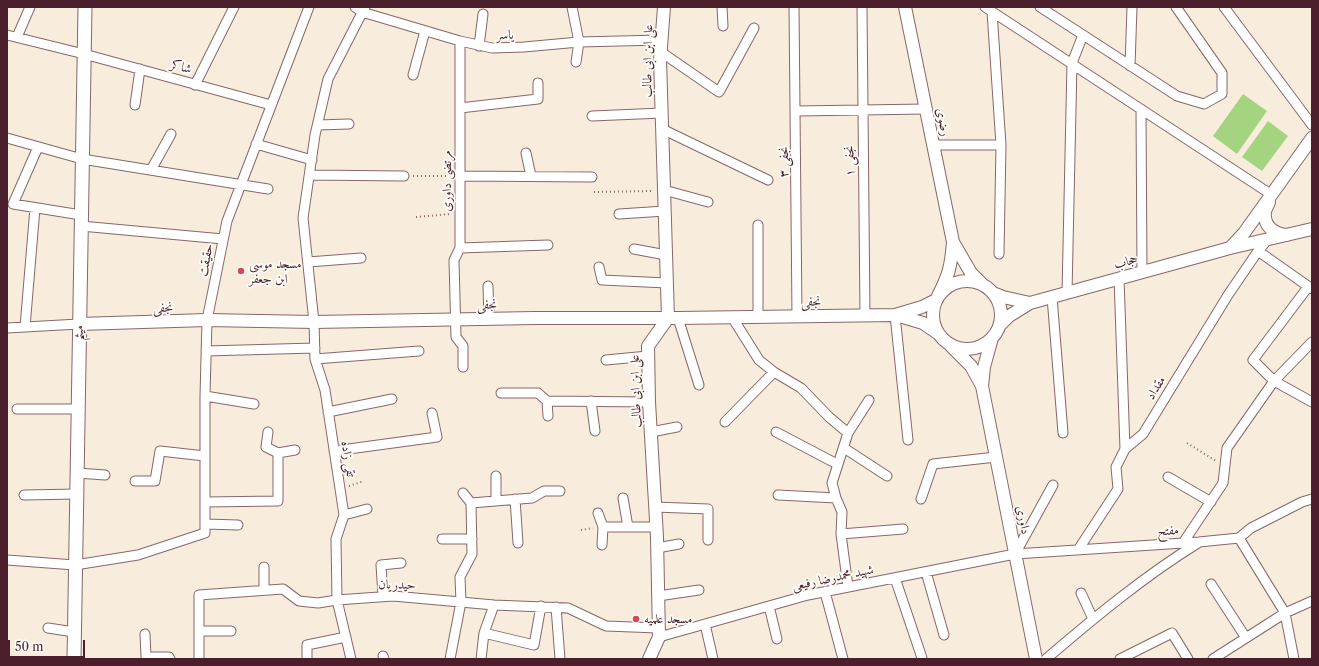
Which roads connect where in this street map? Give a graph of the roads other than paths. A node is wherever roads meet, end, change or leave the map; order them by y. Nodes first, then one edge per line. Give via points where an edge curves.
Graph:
1 (30, 7) edge
2 (85, 7) edge
3 (234, 7) edge
4 (309, 7) edge
5 (572, 7) edge
6 (664, 7) edge
7 (722, 7) edge
8 (794, 7) edge
9 (862, 7) edge
10 (905, 7) edge
11 (1040, 7) edge
12 (1057, 7) edge
13 (1132, 7) edge
14 (1176, 7) edge
15 (1224, 7) edge
16 (361, 9) edge
17 (988, 10) edge
18 (483, 14) dead end
19 (1057, 18) junction
20 (723, 26) dead end
21 (754, 28) dead end
22 (425, 31) junction
23 (7, 35) edge
24 (1083, 35) junction
25 (17, 37) junction
26 (460, 41) junction
27 (579, 42) junction
28 (479, 46) junction
29 (661, 46) junction
30 (84, 54) junction
31 (576, 62) dead end
32 (1072, 63) junction
33 (1130, 66) junction
34 (140, 70) junction
35 (413, 75) dead end
36 (538, 83) dead end
37 (195, 85) junction
38 (135, 104) dead end
39 (271, 105) junction
40 (460, 108) junction
41 (926, 109) junction
42 (1141, 109) junction
43 (862, 110) junction
44 (796, 111) junction
45 (662, 113) junction
46 (592, 116) dead end
47 (350, 124) dead end
48 (1312, 124) edge
49 (318, 125) junction
50 (662, 129) junction
51 (171, 134) dead end
52 (7, 138) edge
53 (1312, 138) edge
54 (256, 144) junction
55 (933, 145) junction
56 (1001, 145) junction
57 (38, 147) junction
58 (526, 153) dead end
59 (82, 159) junction
60 (312, 160) junction
61 (151, 170) junction
62 (310, 175) junction
63 (404, 176) road end
64 (460, 176) junction
65 (531, 176) junction
66 (592, 176) dead end
67 (768, 180) dead end
68 (241, 185) junction
69 (268, 189) dead end
70 (664, 190) junction
71 (1272, 195) junction
72 (708, 202) dead end
73 (35, 208) junction
74 (665, 211) junction
75 (619, 214) dead end
76 (81, 221) junction
77 (758, 225) dead end
78 (1312, 229) edge
79 (1287, 235) junction
80 (223, 239) junction
81 (1268, 239) junction
82 (953, 242) junction
83 (548, 245) dead end
84 (460, 248) junction
85 (1230, 248) junction
86 (634, 249) dead end
87 (1258, 251) junction
88 (999, 254) dead end
89 (666, 255) junction
90 (362, 258) dead end
91 (308, 262) junction
92 (599, 267) dead end
93 (1142, 272) junction
94 (1119, 278) junction
95 (667, 283) junction
96 (983, 285) junction
97 (488, 286) dead end
98 (1310, 288) edge
99 (993, 293) junction
100 (1067, 293) junction
101 (1052, 297) junction
102 (937, 298) junction
103 (1030, 303) junction
104 (865, 315) junction
105 (895, 315) junction
106 (797, 316) junction
107 (732, 317) junction
108 (758, 317) junction
109 (673, 318) junction
110 (456, 319) junction
111 (489, 319) junction
112 (207, 320) junction
113 (314, 322) junction
114 (80, 324) junction
115 (1000, 325) junction
116 (25, 327) junction
117 (7, 328) edge
118 (939, 334) junction
119 (992, 338) junction
120 (1312, 342) edge
121 (950, 345) junction
122 (315, 348) junction
123 (206, 351) junction
124 (419, 351) dead end
125 (648, 356) junction
126 (316, 359) junction
127 (606, 360) dead end
128 (463, 367) dead end
129 (774, 372) junction
130 (1274, 381) junction
131 (699, 385) dead end
132 (982, 386) junction
133 (501, 393) dead end
134 (204, 396) junction
135 (392, 399) dead end
136 (869, 400) dead end
137 (547, 401) junction
138 (591, 401) junction
139 (649, 402) junction
140 (1312, 402) edge
141 (254, 404) dead end
142 (17, 409) dead end
143 (78, 409) junction
144 (328, 412) junction
145 (432, 413) dead end
146 (548, 416) dead end
147 (725, 422) dead end
148 (677, 427) dead end
149 (595, 431) dead end
150 (268, 432) dead end
151 (651, 432) junction
152 (776, 432) dead end
153 (848, 433) junction
154 (1063, 433) dead end
155 (908, 440) dead end
156 (844, 448) junction
157 (1126, 449) junction
158 (295, 450) dead end
159 (334, 451) junction
160 (278, 453) junction
161 (205, 456) junction
162 (996, 457) junction
163 (837, 464) junction
164 (77, 473) junction
165 (104, 475) dead end
166 (496, 476) dead end
167 (887, 476) dead end
168 (1168, 477) dead end
169 (135, 481) dead end
170 (1053, 485) dead end
171 (560, 491) dead end
172 (463, 493) dead end
173 (77, 494) junction
174 (778, 494) dead end
175 (24, 495) dead end
176 (622, 498) dead end
177 (836, 498) junction
178 (515, 499) junction
179 (921, 499) dead end
180 (1312, 499) edge
181 (496, 501) junction
182 (205, 502) junction
183 (1210, 502) junction
184 (471, 503) junction
185 (655, 507) junction
186 (367, 509) dead end
187 (598, 514) dead end
188 (344, 515) junction
189 (238, 525) dead end
190 (603, 527) junction
191 (628, 527) junction
192 (656, 527) junction
193 (205, 529) junction
194 (903, 529) dead end
195 (841, 534) junction
196 (1239, 538) junction
197 (442, 539) dead end
198 (472, 539) junction
199 (708, 540) dead end
200 (1199, 542) junction
201 (518, 543) dead end
202 (679, 544) dead end
203 (1183, 544) junction
204 (602, 545) dead end
205 (657, 548) junction
206 (1078, 550) junction
207 (1015, 554) junction
208 (7, 560) edge
209 (401, 563) dead end
210 (75, 565) junction
211 (264, 566) dead end
212 (926, 572) junction
213 (895, 578) junction
214 (1211, 584) dead end
215 (848, 587) junction
216 (264, 590) junction
217 (699, 590) dead end
218 (825, 592) junction
219 (1081, 593) dead end
220 (383, 596) junction
221 (658, 596) junction
222 (337, 600) junction
223 (1312, 601) edge
224 (461, 602) junction
225 (494, 605) junction
226 (541, 606) junction
227 (769, 606) junction
228 (556, 607) junction
229 (1285, 613) junction
230 (1092, 619) junction
231 (705, 624) junction
232 (48, 628) dead end
233 (199, 631) junction
234 (231, 631) dead end
235 (74, 632) junction
236 (484, 633) junction
237 (658, 633) junction
238 (145, 634) dead end
239 (944, 635) dead end
240 (346, 638) junction
241 (1246, 638) junction
242 (777, 639) dead end
243 (922, 658) edge
244 (74, 659) edge
245 (170, 659) edge
246 (199, 659) edge
247 (307, 659) edge
248 (351, 659) edge
249 (450, 659) edge
250 (481, 659) edge
251 (560, 659) edge
252 (649, 659) edge
253 (713, 659) edge
254 (843, 659) edge
255 (1036, 659) edge
256 (1046, 659) edge
257 (1120, 659) edge
258 (1188, 659) edge
259 (1213, 659) edge
260 (1294, 659) edge

1 - 25 street
2 - 30 main road, میثم
3 - 37 street
4 - 39 street, حقیقت
5 - 27 street
6 - 29 street, علی ابن ابی طالب
7 - 20 street
8 - 44 street, نجفی ۳
9 - 43 street, نجفی ۱
10 - 41 street, رضوی
11 - 19 street
12 - 19 street
13 - 33 street
14 - 33 street via 1222,73 1222,94 1204,104 1177,96
15 - 48 street
16 - 22 street, یاسر
16 - 49 street, تقی زاده via 328,79
17 - 32 street
17 - 56 street
18 - 28 street
19 - 24 street
21 - 29 street via 719,92
22 - 26 street, یاسر
22 - 35 street
23 - 25 street, شاکر
24 - 32 street
24 - 33 street
25 - 30 street, شاکر
26 - 28 street, یاسر
26 - 40 street, مرتضی داوری
27 - 28 street, یاسر via 498,48
27 - 29 street, یاسر
27 - 31 street
29 - 45 street, علی ابن ابی طالب
30 - 34 street, شاکر
30 - 59 main road, میثم
32 - 42 street
32 - 100 street
34 - 37 street, شاکر
34 - 38 street
36 - 40 street via 538,99
37 - 39 street, شاکر
39 - 54 street, حقیقت
40 - 64 street, مرتضی داوری
41 - 43 street
41 - 55 street, رضوی
42 - 71 street
42 - 93 street
43 - 44 street
43 - 104 street, نجفی ۱
44 - 106 street, نجفی ۳
45 - 46 street
45 - 50 street, علی ابن ابی طالب
47 - 49 street
49 - 60 street, تقی زاده
50 - 67 street
50 - 70 street, علی ابن ابی طالب
51 - 61 street
52 - 57 street
53 - 71 street
54 - 60 street
54 - 68 street, حقیقت
55 - 56 street
55 - 82 street, رضوی
56 - 88 street
57 - 59 street
57 - 73 street via 13,204
58 - 65 street
59 - 61 street
59 - 76 main road, میثم
60 - 62 street, تقی زاده
61 - 68 street
62 - 63 street
62 - 91 street, تقی زاده via 304,218
64 - 65 street
64 - 84 street, مرتضی داوری
65 - 66 street
68 - 69 street
68 - 80 street, حقیقت
70 - 72 street
70 - 74 street, علی ابن ابی طالب
71 - 79 street via 1265,211 1266,222 1278,234
71 - 85 street
73 - 76 street
73 - 116 street
74 - 75 street
74 - 89 street, علی ابن ابی طالب
76 - 80 street
76 - 114 main road, میثم
77 - 108 street
78 - 79 street, حجاب
79 - 81 street, حجاب
80 - 112 street, حقیقت
81 - 85 street, حجاب
81 - 87 street, مقداد
82 - 96 street via 971,273
82 - 102 street via 947,278
83 - 84 street
84 - 110 street, مرتضی داوری via 454,260
85 - 93 street, حجاب
86 - 89 street
87 - 98 street
87 - 157 street, مقداد via 1228,295 1144,434
89 - 95 street, علی ابن ابی طالب
90 - 91 street
91 - 113 street, تقی زاده
92 - 95 street via 602,280
93 - 94 street, حجاب
94 - 100 street, حجاب
94 - 157 street
95 - 109 street, علی ابن ابی طالب
96 - 99 street
96 - 102 street via 967,280 956,282
97 - 111 street
98 - 130 street via 1253,360
99 - 103 street
99 - 115 street via 1000,306
100 - 101 street, حجاب
101 - 103 street, حجاب
101 - 154 street
102 - 105 street via 922,307
102 - 118 street via 932,318
103 - 115 street
104 - 105 street, نجفی
104 - 106 street, نجفی
105 - 118 street via 923,323
105 - 155 street
106 - 108 street, نجفی
107 - 108 street, نجفی
107 - 109 street, نجفی
107 - 129 street via 759,360
109 - 111 street, نجفی
109 - 125 street, علی ابن ابی طالب via 648,346
109 - 131 street
110 - 111 street, نجفی
110 - 113 street, نجفی
110 - 128 street, مرتضی داوری via 456,337 463,346
112 - 113 street, نجفی
112 - 114 street, نجفی
112 - 123 street, حقیقت
113 - 122 street, تقی زاده
114 - 116 street
114 - 143 main road, میثم
115 - 119 street
116 - 117 street
118 - 121 street
119 - 121 street via 973,349 961,349
119 - 132 street
120 - 130 street
121 - 132 street via 971,366
122 - 123 street
122 - 126 street, تقی زاده
123 - 134 street, حقیقت
124 - 126 street
125 - 127 street
125 - 139 street, علی ابن ابی طالب
126 - 144 street, تقی زاده
129 - 147 street
129 - 153 street via 801,388 828,417
130 - 140 street
130 - 183 street via 1227,448 1223,483
132 - 162 street, داوری
133 - 137 street via 538,392
134 - 141 street
134 - 161 street, حقیقت
135 - 144 street
136 - 153 street
137 - 138 street
137 - 146 street
138 - 139 street
138 - 149 street
139 - 151 street, علی ابن ابی طالب
142 - 143 street
143 - 164 main road, میثم
144 - 159 street, تقی زاده
145 - 159 street via 437,437
148 - 151 street
150 - 160 street via 266,447
151 - 185 street, علی ابن ابی طالب
152 - 163 street
153 - 156 street
156 - 163 street
156 - 167 street
157 - 206 street, مقداد via 1116,467 1118,489
158 - 160 street
159 - 188 street, تقی زاده
160 - 182 street via 278,501
161 - 169 street via 160,451 156,481
161 - 182 street, حقیقت
162 - 179 street via 933,464
162 - 207 street, داوری
163 - 177 street via 832,483
164 - 165 street
164 - 173 main road, میثم
166 - 181 street
168 - 183 street
170 - 207 street
171 - 178 street via 544,491 532,498
172 - 184 street
173 - 175 street
173 - 210 main road, میثم
174 - 177 street
176 - 191 street
177 - 195 street via 842,512
178 - 181 street
178 - 201 street
180 - 196 street via 1251,528
181 - 184 street
182 - 193 street, حقیقت
183 - 203 street
184 - 198 street
185 - 192 street, علی ابن ابی طالب
185 - 199 street via 708,509
186 - 188 street
187 - 190 street
188 - 222 street, تقی زاده via 336,538
189 - 193 street
190 - 191 street
190 - 204 street
191 - 192 street
192 - 205 street, علی ابن ابی طالب
193 - 210 street via 138,555
194 - 195 street
195 - 215 street
196 - 200 street, مفتح
196 - 229 street
197 - 198 street
198 - 224 street via 472,554 460,577
200 - 203 street, مفتح
200 - 230 street
202 - 205 street
203 - 206 street, مفتح
205 - 221 street, علی ابن ابی طالب
206 - 207 street, مفتح
207 - 212 street, شهید محمدرضا رفیعی
207 - 255 street, داوری
208 - 210 street
209 - 220 street via 381,565
210 - 235 main road, میثم
211 - 216 street
212 - 213 street, شهید محمدرضا رفیعی
212 - 239 street
213 - 215 street, شهید محمدرضا رفیعی
213 - 243 street
214 - 241 street
215 - 218 street, شهید محمدرضا رفیعی
216 - 222 street, حیدریان via 283,588 299,601 318,603
216 - 233 street, حیدریان via 199,595
217 - 221 street
218 - 227 street, شهید محمدرضا رفیعی
218 - 254 street
219 - 230 street
220 - 222 street, حیدریان
220 - 224 street, حیدریان
221 - 237 street, علی ابن ابی طالب
222 - 240 street, تقی زاده
223 - 229 street
224 - 225 street, حیدریان
224 - 249 street
225 - 226 street, حیدریان
225 - 236 street
226 - 228 street, حیدریان
226 - 236 street via 534,646
227 - 231 street, شهید محمدرضا رفیعی
227 - 242 street
228 - 237 street, حیدریان via 568,608 606,626
228 - 251 street
229 - 241 street
229 - 260 street
230 - 256 street
231 - 237 street, شهید محمدرضا رفیعی
231 - 253 street
232 - 235 street
233 - 234 street
233 - 246 street, حیدریان
235 - 244 main road, میثم
236 - 250 street
237 - 252 street, علی ابن ابی طالب
238 - 245 street via 146,657
240 - 247 street via 307,645
240 - 248 street, تقی زاده
241 - 259 street
257 - 258 street via 1172,633

